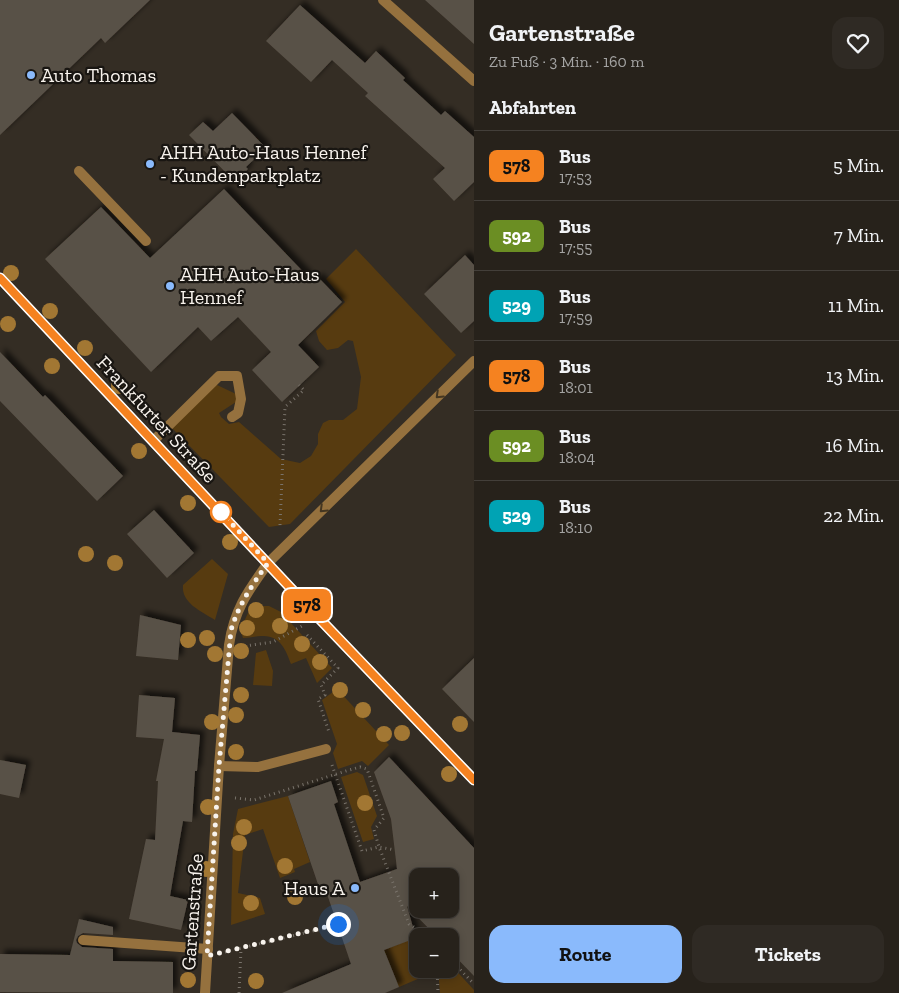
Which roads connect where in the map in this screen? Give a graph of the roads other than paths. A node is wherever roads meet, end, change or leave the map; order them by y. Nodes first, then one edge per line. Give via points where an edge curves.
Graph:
1 (383, 0) edge
2 (474, 81) edge
3 (79, 171) dead end
4 (146, 241) dead end
5 (0, 278) edge
6 (474, 361) edge
7 (232, 417) dead end
8 (153, 441) junction
9 (268, 563) junction
10 (326, 749) road end
11 (219, 766) junction
12 (474, 780) edge
13 (83, 940) dead end
14 (207, 952) junction
15 (205, 993) edge

1 - 2 street
3 - 4 street
5 - 8 main road, Frankfurter Straße
6 -> 9 street, Gartenstraße
7 - 8 street via 238,412 241,399 237,376 219,376
8 - 9 main road, Frankfurter Straße
9 - 11 street, Gartenstraße via 245,595 231,630
9 - 12 main road, Frankfurter Straße
10 - 11 street via 258,767
11 - 14 street, Gartenstraße
13 - 14 street
14 - 15 street, Gartenstraße

